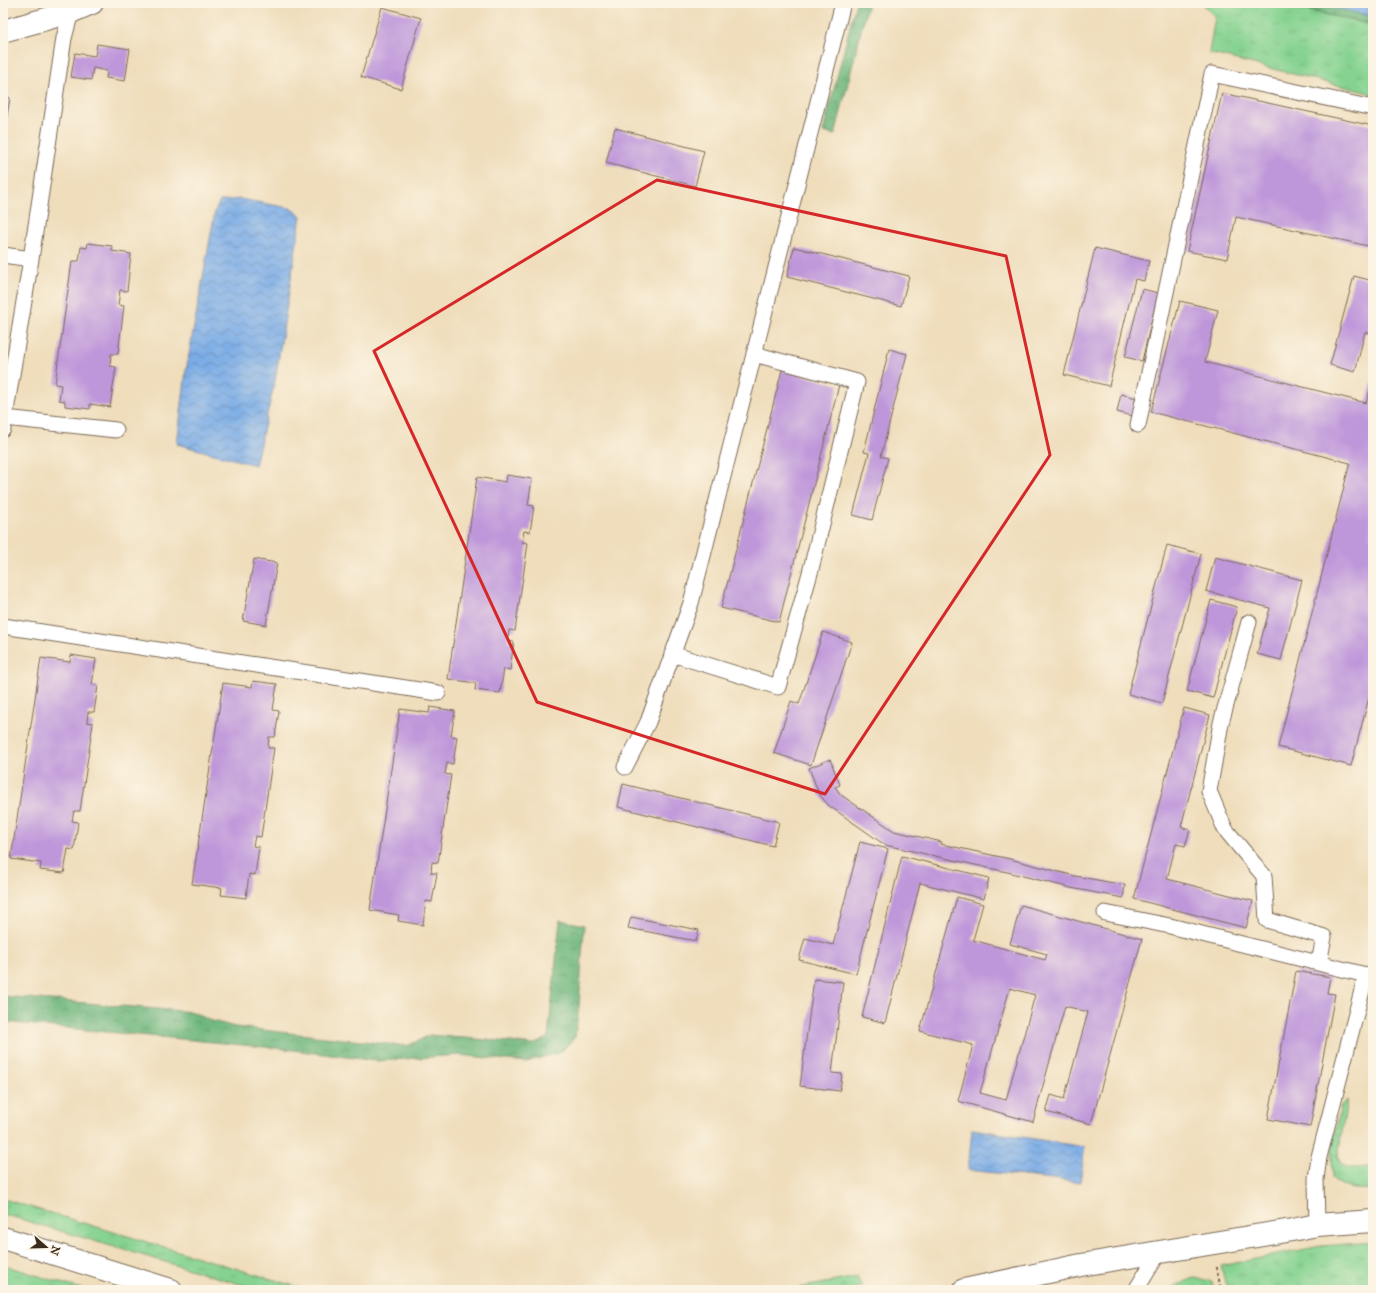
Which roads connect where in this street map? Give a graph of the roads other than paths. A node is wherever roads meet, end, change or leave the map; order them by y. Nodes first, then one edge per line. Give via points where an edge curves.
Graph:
1 (92, 3) edge
2 (843, 3) edge
3 (71, 12) junction
4 (3, 31) edge
5 (1373, 108) edge
6 (3, 255) edge
7 (31, 259) junction
8 (754, 354) junction
9 (4, 418) edge
10 (1138, 425) dead end
11 (116, 430) dead end
12 (1249, 622) dead end
13 (3, 626) edge
14 (672, 654) junction
15 (438, 694) dead end
16 (625, 767) dead end
17 (1105, 913) dead end
18 (1319, 963) junction
19 (1369, 974) edge
20 (1373, 1221) edge
21 (1317, 1226) junction
22 (3, 1238) edge
23 (1159, 1252) junction
24 (171, 1290) edge
25 (964, 1290) edge
26 (1136, 1290) edge

1 - 3 main road
2 - 8 lane
3 - 4 main road
3 - 7 lane via 64,38
5 - 10 lane via 1212,74
6 - 7 lane
7 - 9 lane
8 - 14 lane via 691,604
8 - 14 lane via 857,382 810,573 778,687
9 - 11 lane
12 - 18 lane via 1221,723 1209,792 1224,829 1264,876 1266,920 1324,937
13 - 15 lane
14 - 16 lane via 648,722
17 - 18 lane via 1170,926
18 - 19 lane
19 - 21 lane via 1319,1157 1316,1179
20 - 21 main road
21 - 23 main road
22 - 24 main road
23 - 25 main road via 1081,1265
23 - 26 lane

